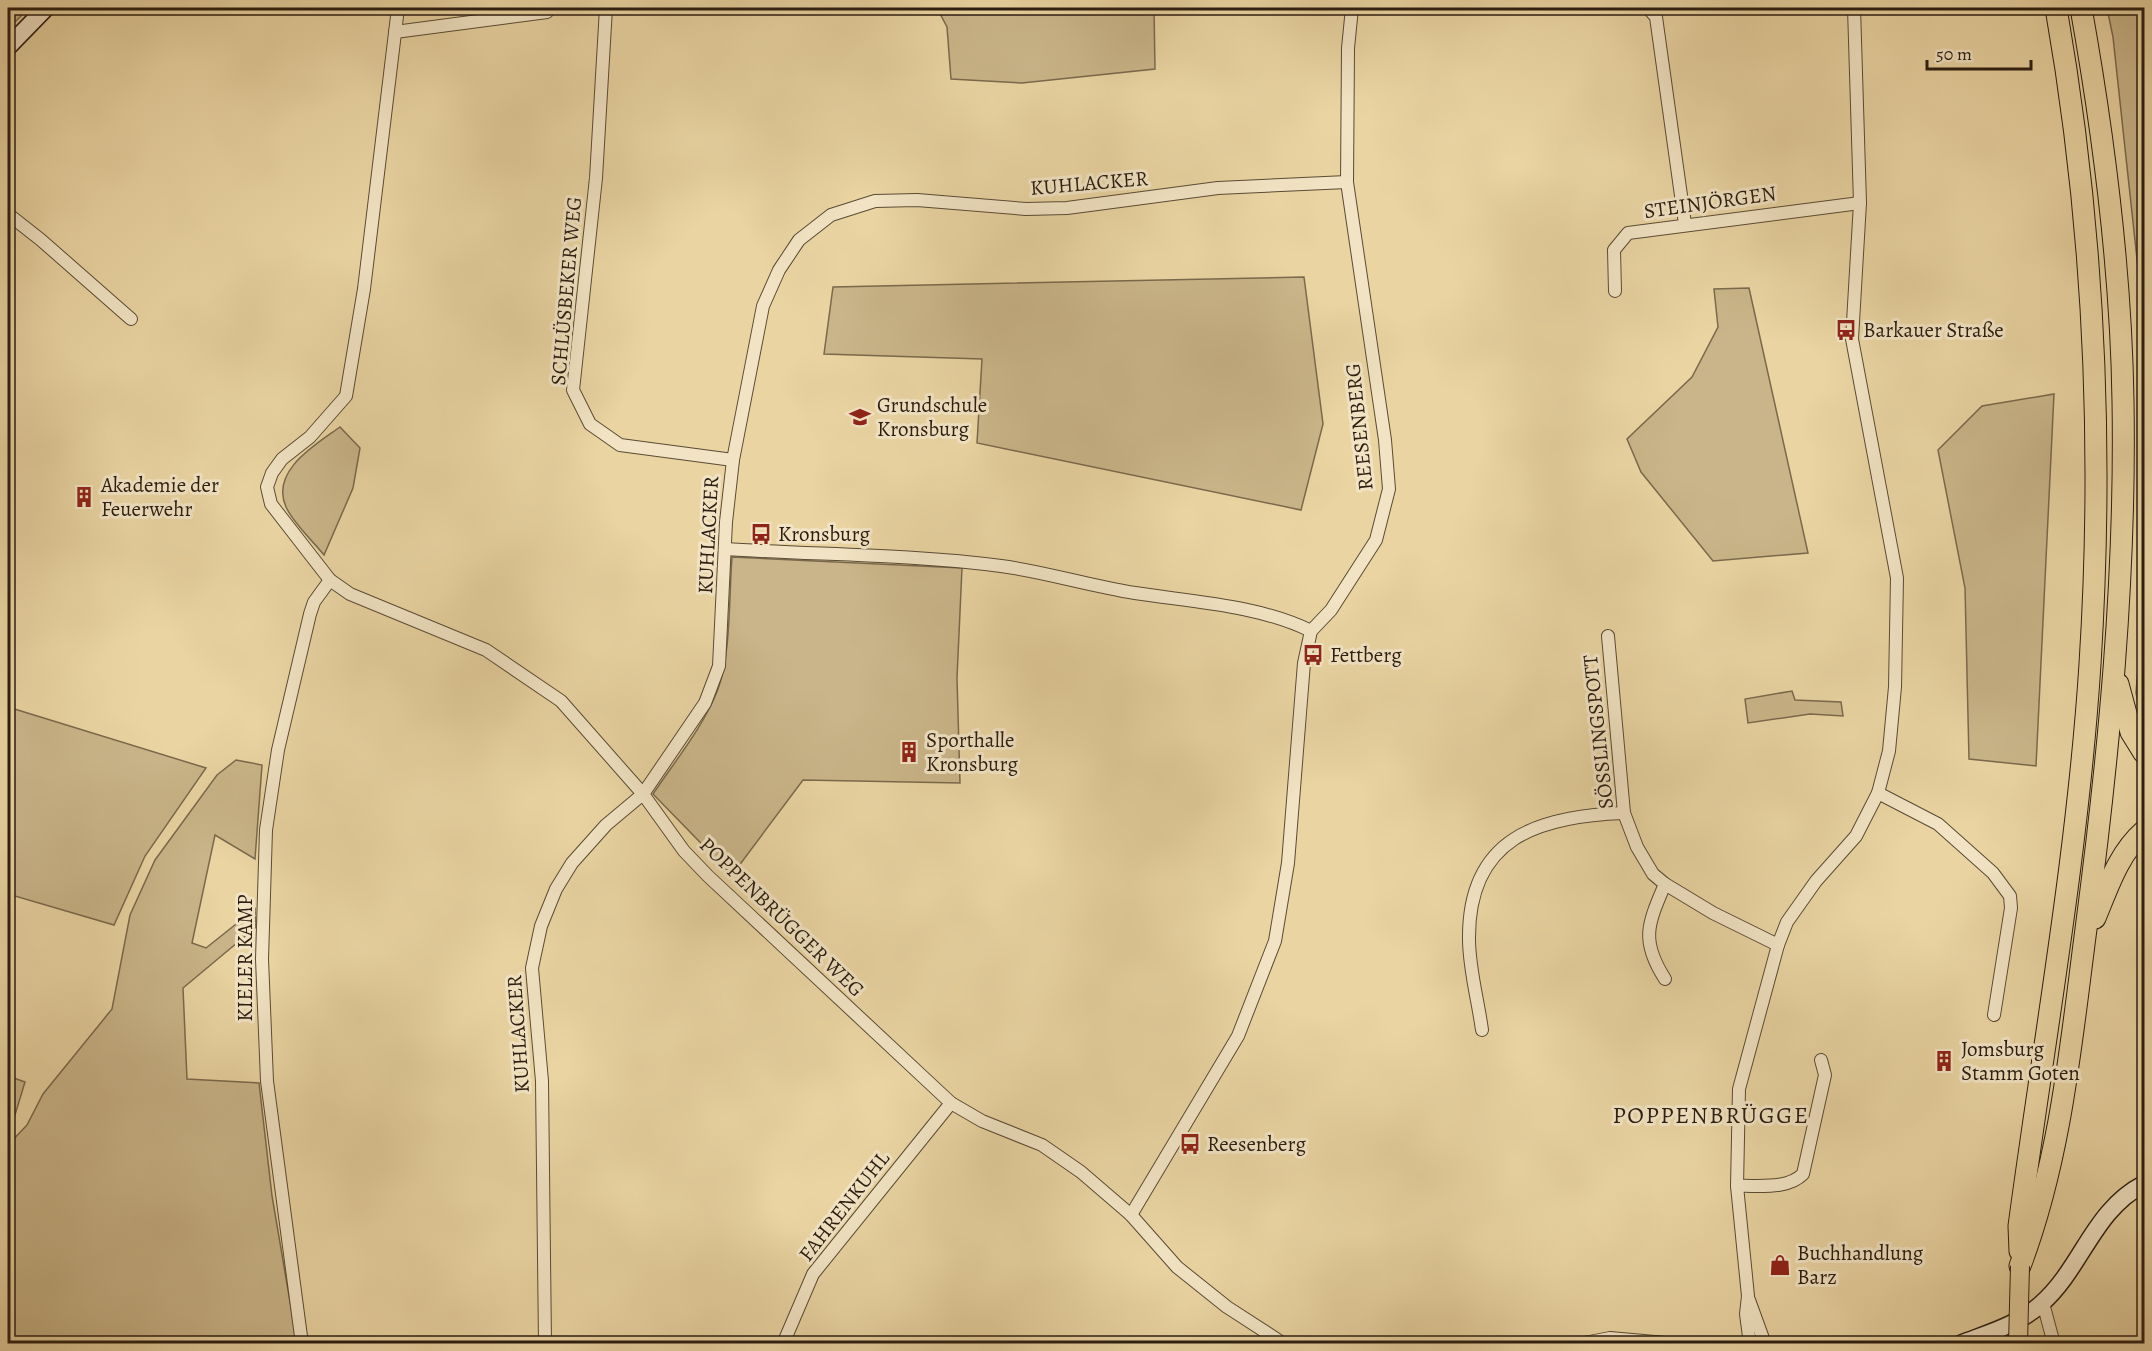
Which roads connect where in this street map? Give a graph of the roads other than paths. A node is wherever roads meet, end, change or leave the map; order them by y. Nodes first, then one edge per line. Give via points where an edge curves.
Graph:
1 (46, 8) edge
2 (398, 8) edge
3 (606, 8) edge
4 (1352, 8) edge
5 (1648, 8) edge
6 (1854, 8) edge
7 (2056, 8) edge
8 (2081, 8) edge
9 (547, 12) dead end
10 (395, 32) junction
11 (8, 47) edge
12 (1347, 182) junction
13 (1860, 203) junction
14 (8, 214) edge
15 (1685, 224) junction
16 (1615, 291) dead end
17 (131, 319) dead end
18 (733, 460) junction
19 (725, 549) junction
20 (330, 580) junction
21 (1311, 631) junction
22 (1608, 636) dead end
23 (2114, 667) junction
24 (2145, 753) edge
25 (1878, 793) junction
26 (642, 794) junction
27 (1624, 813) junction
28 (2145, 831) edge
29 (1665, 884) junction
30 (1778, 945) junction
31 (2084, 950) junction
32 (1665, 979) dead end
33 (1994, 1015) dead end
34 (1482, 1030) dead end
35 (1821, 1060) dead end
36 (951, 1103) junction
37 (2145, 1184) edge
38 (1737, 1186) junction
39 (1131, 1215) junction
40 (2020, 1266) junction
41 (1748, 1296) junction
42 (2043, 1303) junction
43 (1651, 1342) edge
44 (1279, 1343) edge
45 (302, 1344) edge
46 (545, 1344) edge
47 (783, 1344) edge
48 (1579, 1344) edge
49 (1677, 1344) edge
50 (1750, 1344) edge
51 (1766, 1344) edge
52 (1960, 1344) edge
53 (2018, 1344) edge
54 (2054, 1344) edge

1 - 11 street
2 - 10 street
3 - 18 street, SCHLÜSBEKER WEG via 596,177 573,390 590,424 620,445
4 - 12 street, REESENBERG
5 - 15 street via 1656,17
6 - 13 street
7 - 40 highway via 2089,250 2096,393 2096,540 2082,744 2019,1226
8 - 23 highway via 2105,162 2121,363 2122,538
9 - 10 street
10 - 20 street, POPPENBRÜGGER WEG via 364,289 346,396 310,437 282,459 267,487 272,504
12 - 18 street, KUHLACKER via 1218,188 1067,208 875,201 831,215 799,240 779,270 763,306
12 - 21 street, REESENBERG via 1389,489 1376,540 1331,610
13 - 15 street, STEINJÖRGEN
13 - 25 street via 1852,339 1897,578 1891,730
14 - 17 street
15 - 16 street, STEINJÖRGEN via 1628,233 1614,250
18 - 19 street, KUHLACKER
19 - 21 street via 1004,566 1095,586 1223,606 1288,620
19 - 26 street, KUHLACKER via 720,666 714,686
20 - 26 street, POPPENBRÜGGER WEG via 373,605 477,646 536,682 561,701
20 - 45 street, KIELER KAMP via 310,614 278,750 266,830 262,959 267,1081
21 - 39 street via 1304,663 1288,863 1275,941 1238,1036
22 - 27 street, SÖSSLINGSPOTT
23 - 24 highway via 2131,732
23 - 31 highway
25 - 30 street via 1856,836 1816,881 1787,922
25 - 33 street via 1938,824 1993,873 2010,896
26 - 36 street, POPPENBRÜGGER WEG via 684,851 708,876
26 - 46 street, KUHLACKER via 606,825 572,863 548,908 532,968 542,1082
27 - 29 street, SÖSSLINGSPOTT via 1637,847 1653,874
27 - 34 street via 1582,814 1541,824 1492,856 1478,882 1468,941
28 - 31 highway via 2116,867
29 - 30 street, SÖSSLINGSPOTT
29 - 32 street via 1650,919 1649,951
30 - 38 street via 1739,1089
31 - 40 highway via 2054,1148 2045,1191
35 - 38 street via 1825,1075 1803,1174 1795,1181 1780,1184
36 - 39 street, POPPENBRÜGGER WEG via 982,1121 1042,1145
36 - 47 street, FAHRENKUHL via 813,1274
37 - 42 street via 2104,1215
38 - 41 street
39 - 44 street, POPPENBRÜGGER WEG via 1177,1267
40 - 53 main road, bridge
41 - 50 street
41 - 51 street
42 - 52 street via 2015,1323
42 - 54 street
43 - 48 street via 1610,1338
43 - 49 street

